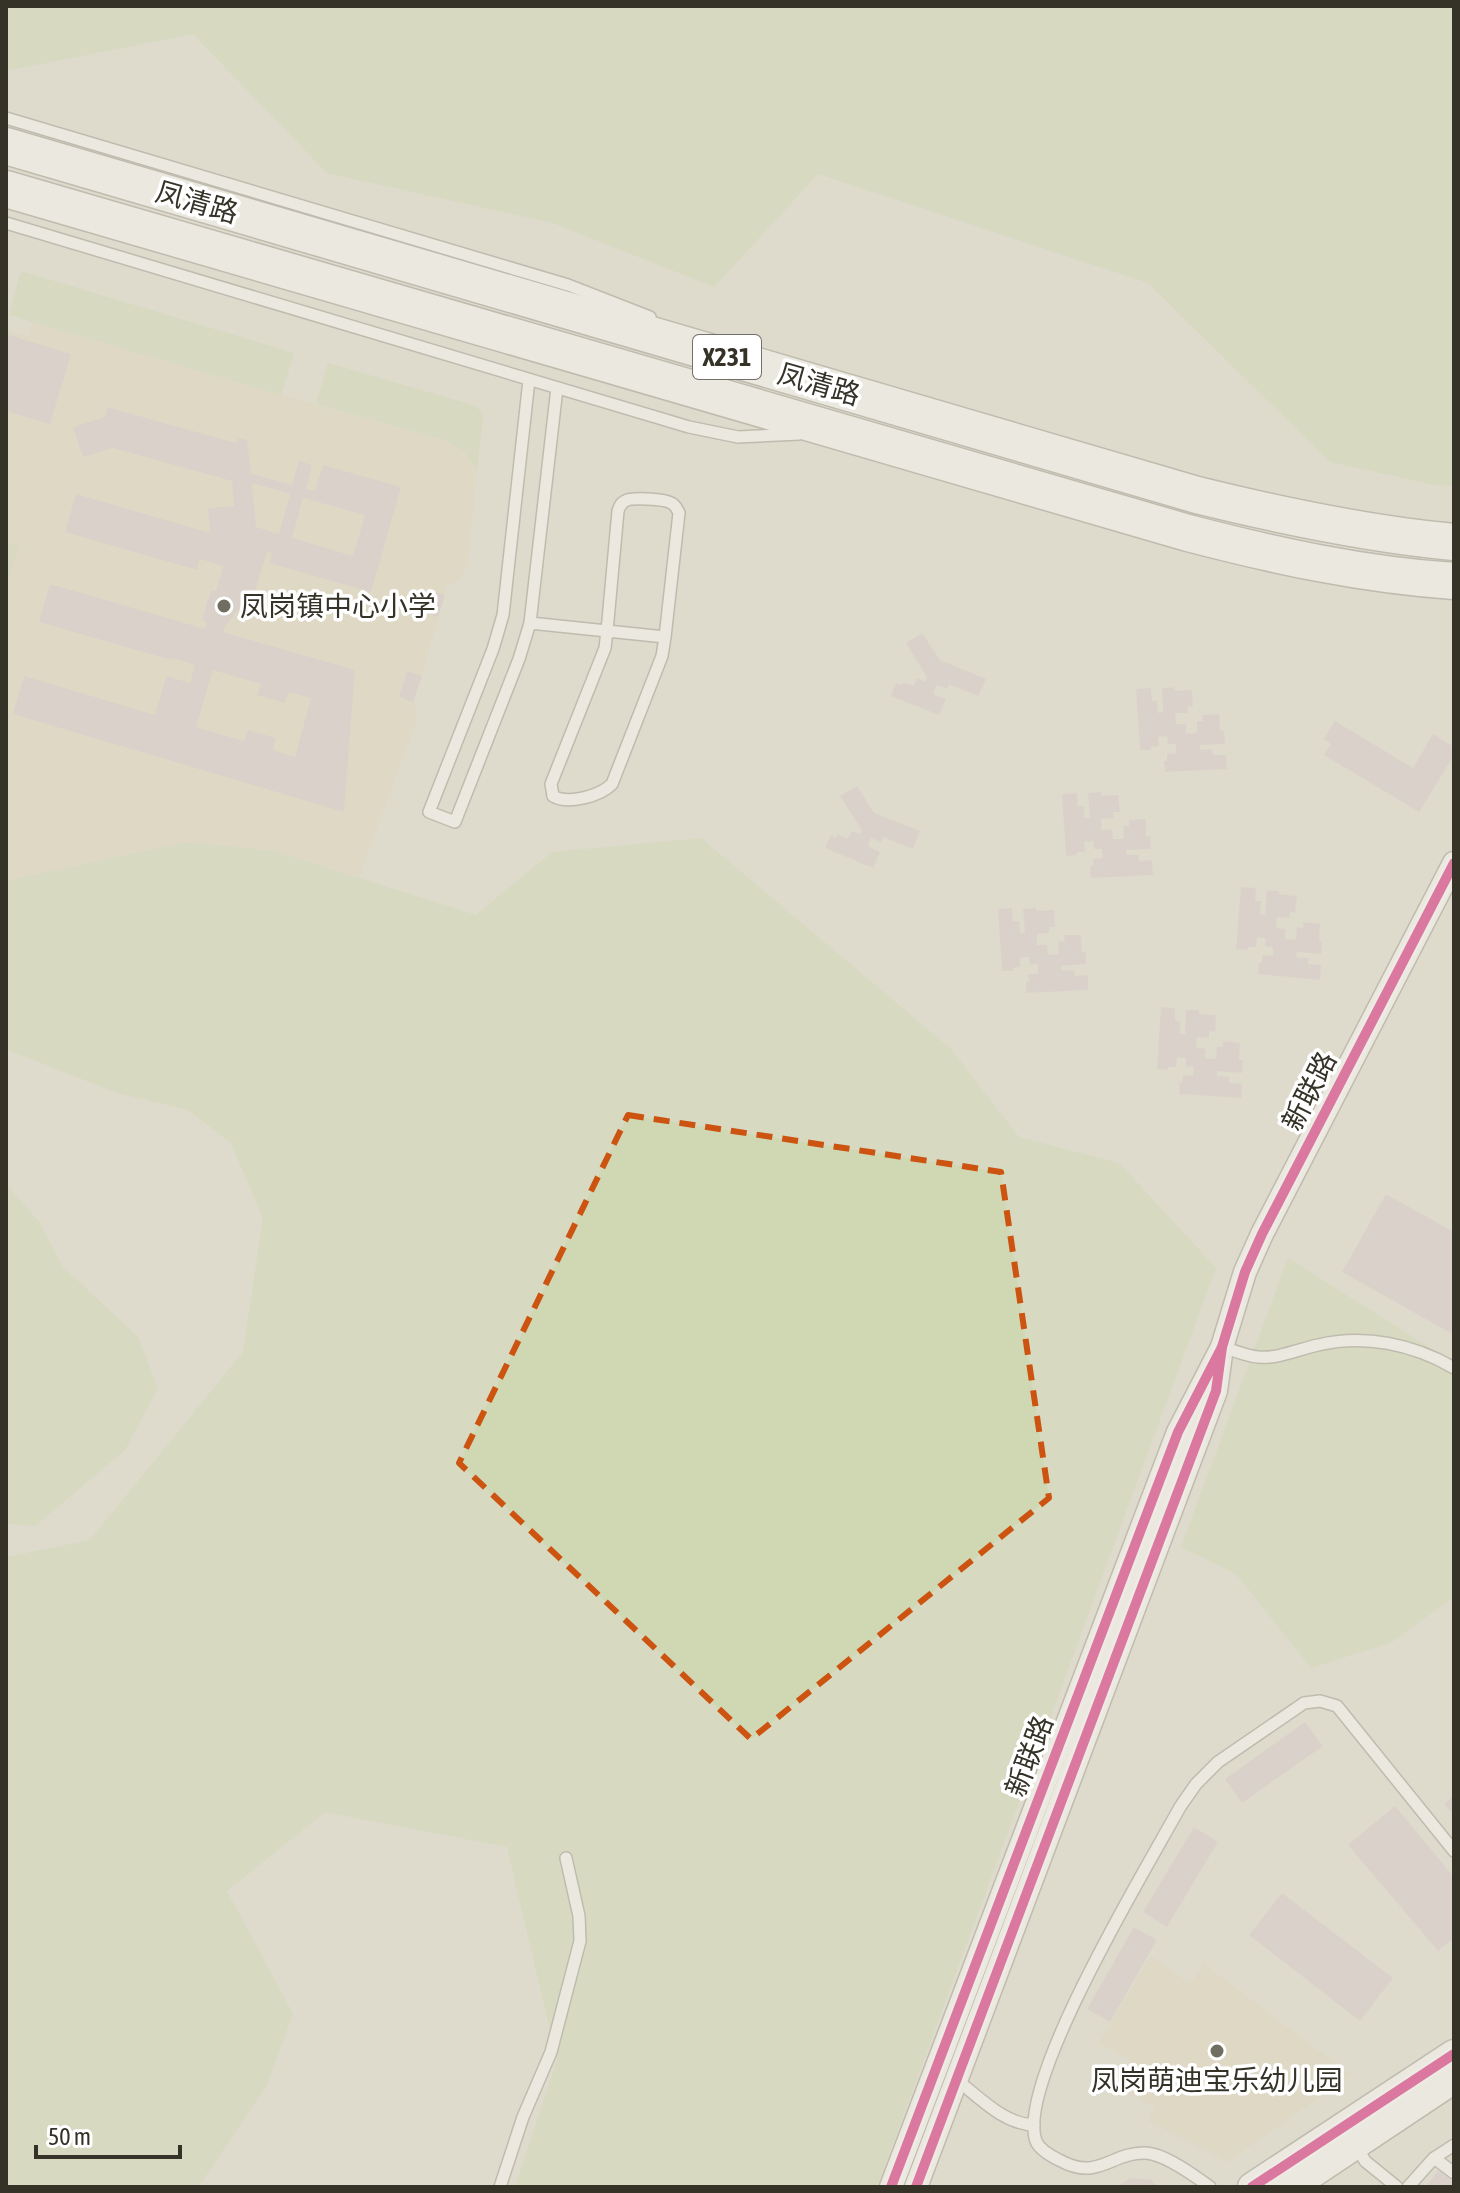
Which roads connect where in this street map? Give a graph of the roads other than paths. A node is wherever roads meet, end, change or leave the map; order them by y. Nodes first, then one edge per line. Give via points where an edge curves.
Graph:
1 (6, 118) edge
2 (6, 146) edge
3 (6, 189) edge
4 (6, 223) edge
5 (655, 319) dead end
6 (699, 336) dead end
7 (529, 380) junction
8 (829, 387) junction
9 (557, 388) junction
10 (840, 432) junction
11 (1454, 542) edge
12 (1454, 581) edge
13 (530, 623) junction
14 (607, 631) junction
15 (665, 637) junction
16 (1454, 863) edge
17 (1222, 1347) junction
18 (1454, 1368) edge
19 (1454, 1851) edge
20 (566, 1858) dead end
21 (1454, 2054) edge
22 (1454, 2079) edge
23 (957, 2080) junction
24 (1034, 2125) junction
25 (1356, 2145) junction
26 (1454, 2145) edge
27 (1434, 2158) junction
28 (1454, 2173) edge
29 (500, 2187) edge
30 (891, 2187) edge
31 (916, 2187) edge
32 (1210, 2187) edge
33 (1252, 2187) edge
34 (1292, 2187) edge
35 (1397, 2187) edge
36 (1408, 2187) edge

1 - 5 lane via 568,285
2 - 8 main road, 凤清路 / X231
3 - 10 main road, 凤清路 / X231
4 - 7 lane
6 - 8 lane
7 - 9 lane
7 - 13 lane via 503,615 429,812 455,822
8 - 11 main road, 凤清路 / X231 via 1197,495 1373,533
9 - 10 lane via 738,437
9 - 13 lane
10 - 12 main road, 凤清路 / X231 via 1233,545 1358,570
13 - 14 lane
14 - 15 lane
14 - 15 lane via 620,506 632,498 667,501 679,513
14 - 15 lane via 551,784 559,800 600,793 612,784
16 - 17 street, 新联路 via 1262,1234
17 - 18 lane via 1258,1357 1334,1341 1367,1340 1401,1346
17 - 23 street, 新联路 via 1216,1391
17 - 30 street, 新联路 via 1178,1432
19 - 24 lane via 1337,1706 1304,1703 1218,1762 1180,1807 1075,1999 1049,2062
20 - 29 lane via 579,1916 576,1964 551,2052
21 - 33 street
22 - 25 street
23 - 24 lane via 1009,2120
23 - 31 street, 新联路
24 - 32 lane via 1036,2142 1045,2152 1075,2168 1095,2169 1150,2153
25 - 34 street
25 - 35 lane via 1365,2161
26 - 27 lane
27 - 28 lane
27 - 36 lane

